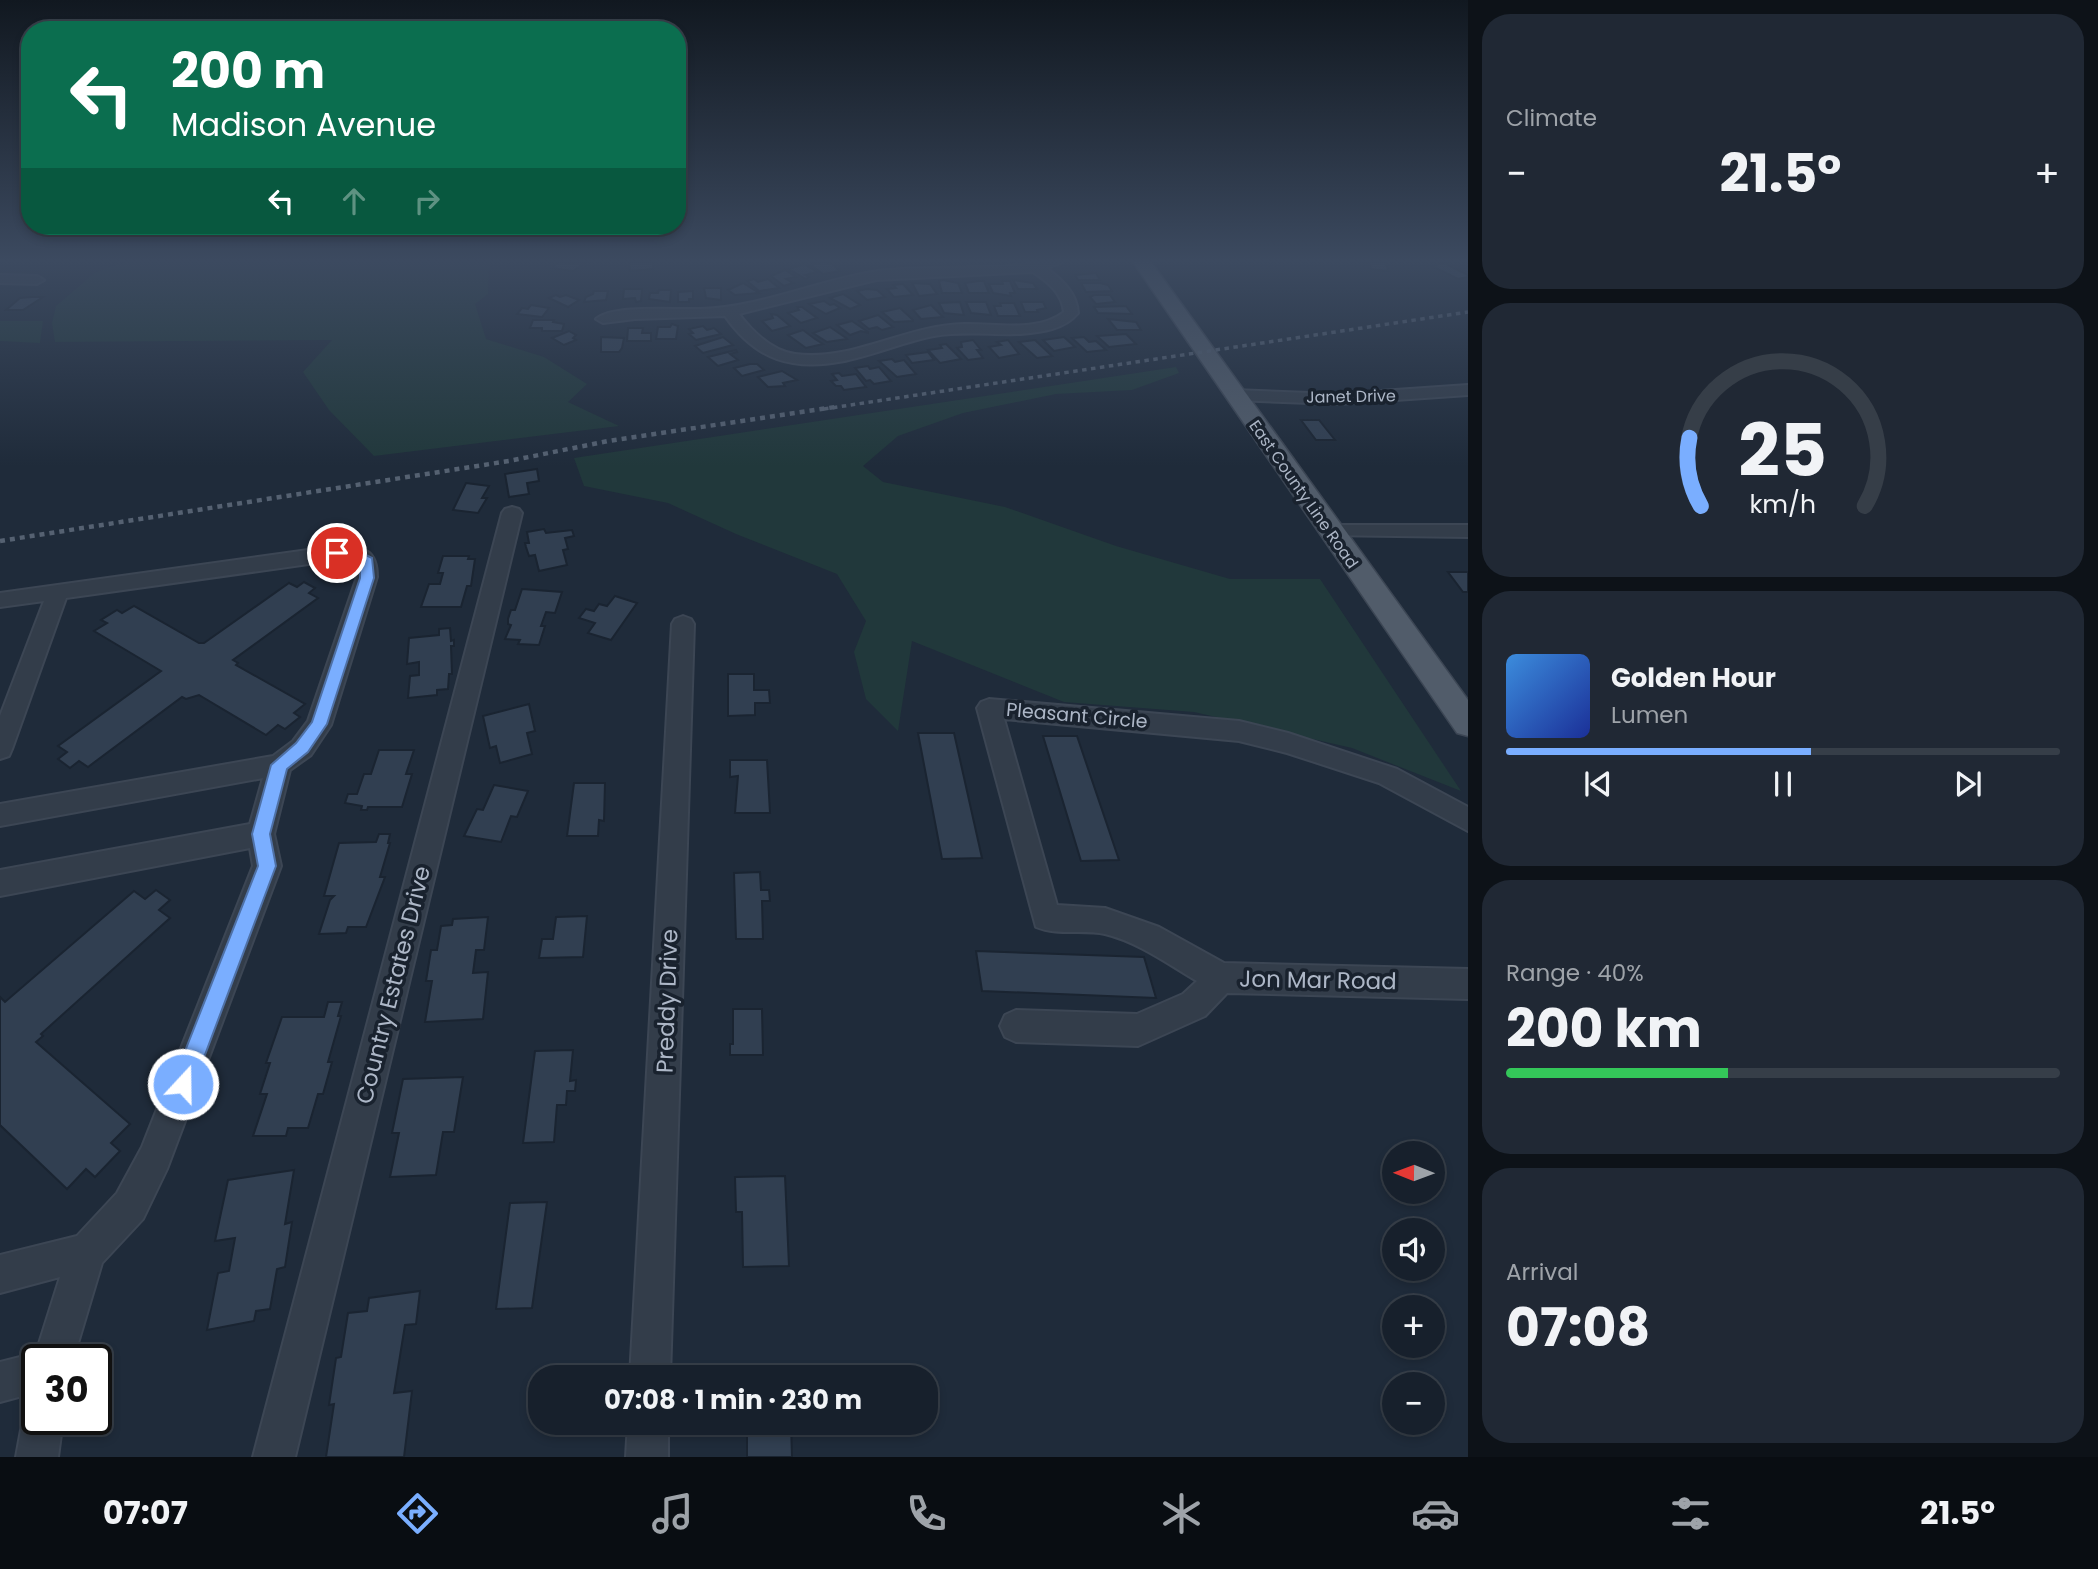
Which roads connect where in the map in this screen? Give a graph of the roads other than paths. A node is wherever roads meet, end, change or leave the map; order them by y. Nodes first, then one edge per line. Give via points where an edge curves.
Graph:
1 (748, 330) edge
2 (942, 330) edge
3 (1189, 330) edge
4 (1468, 390) edge
5 (1234, 395) junction
6 (512, 513) dead end
7 (1331, 531) junction
8 (1468, 531) edge
9 (58, 592) junction
10 (0, 600) edge
11 (683, 624) dead end
12 (1468, 724) edge
13 (0, 749) edge
14 (279, 765) junction
15 (0, 815) edge
16 (1468, 820) edge
17 (261, 834) junction
18 (0, 883) edge
19 (1221, 978) junction
20 (1468, 984) edge
21 (1016, 1026) dead end
22 (87, 1252) junction
23 (0, 1274) edge
24 (58, 1344) edge
25 (651, 1365) edge
26 (21, 1376) edge
27 (0, 1382) edge
28 (40, 1435) edge
29 (647, 1435) edge
30 (37, 1457) edge
31 (274, 1457) edge
32 (646, 1457) edge

1 - 2 street via 768,350 813,360
3 - 5 main road, East County Line Road
4 - 5 street, Janet Drive via 1355,398
5 - 7 main road, East County Line Road
6 - 31 street, Country Estates Drive
7 - 8 street
7 - 12 main road, East County Line Road
9 - 10 street
9 - 13 street
9 - 14 street via 337,553 367,561 367,578 319,724 302,748
11 - 25 street, Preddy Drive
14 - 15 street
14 - 17 street
16 - 19 street, Pleasant Circle via 1393,778 1264,736 989,708 1046,918 1105,921 1149,937
17 - 18 street
17 - 22 street via 267,866 155,1157 130,1206
19 - 20 street, Jon Mar Road
19 - 21 street, Jon Mar Road via 1194,1005 1138,1030
22 - 23 street
22 - 24 street
26 - 27 street
28 - 30 street
29 - 32 street

